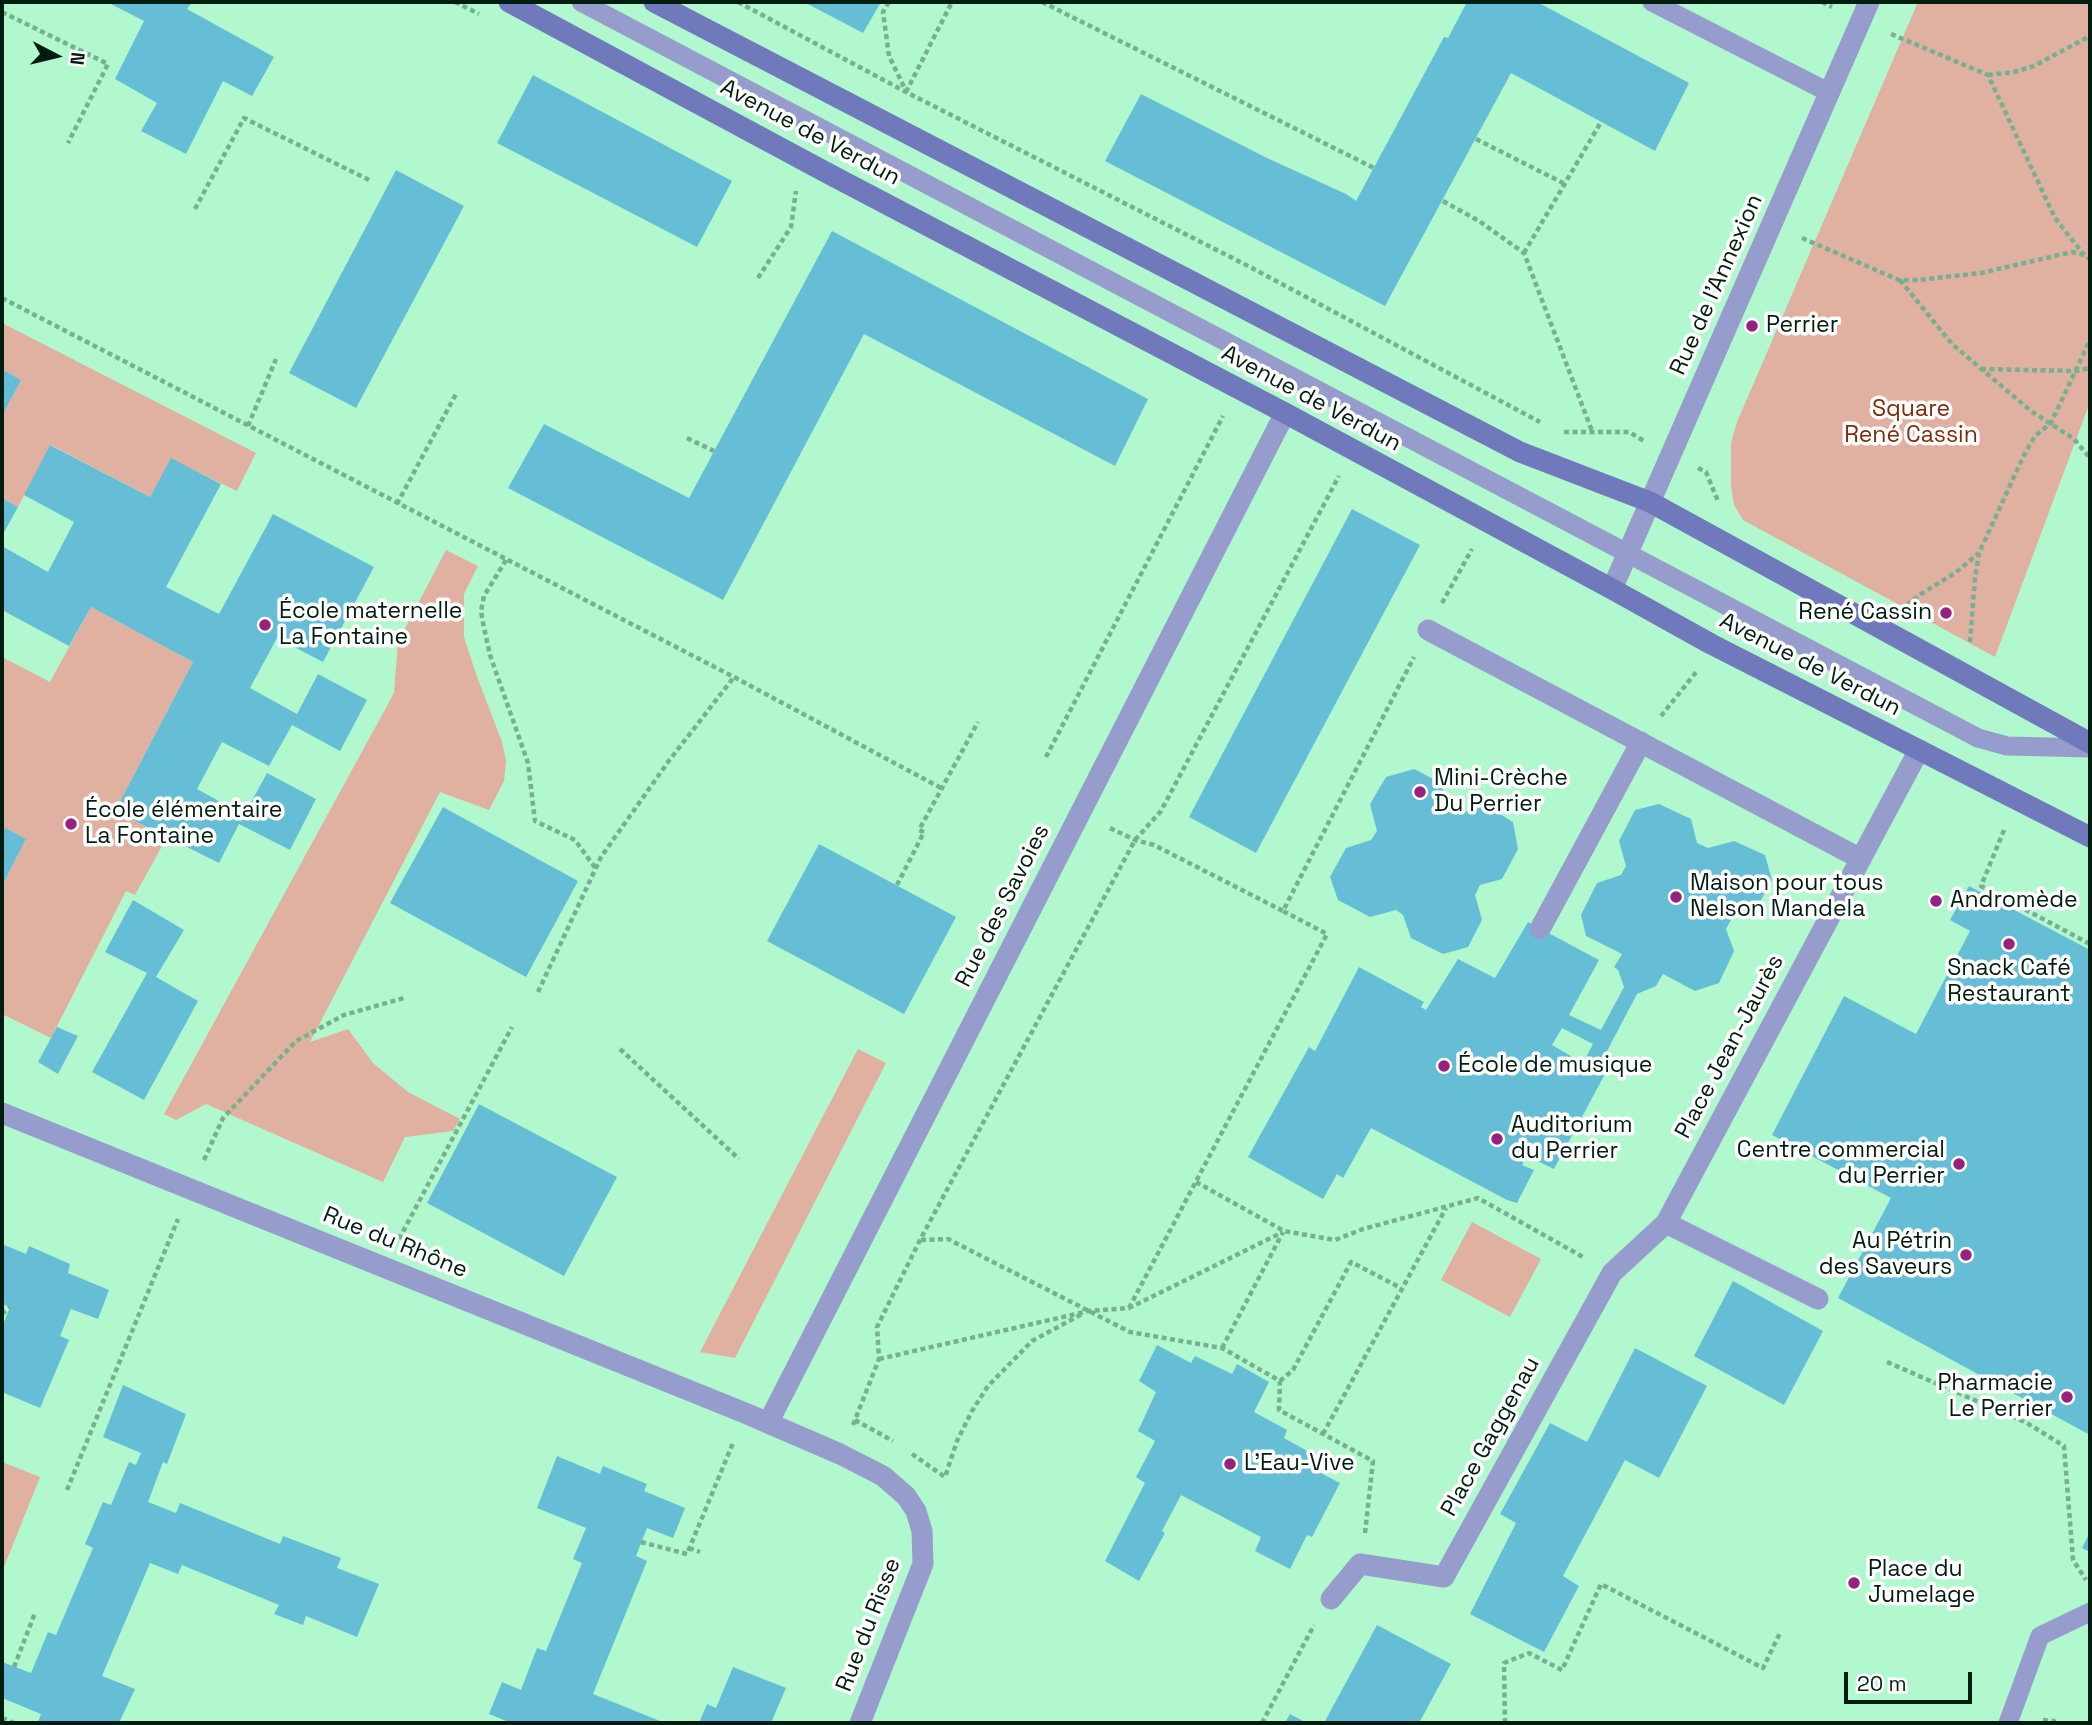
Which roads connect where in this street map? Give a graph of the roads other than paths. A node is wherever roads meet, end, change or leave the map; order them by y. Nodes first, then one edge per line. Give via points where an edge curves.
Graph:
1 (509, 2) edge
2 (581, 2) edge
3 (654, 2) edge
4 (1652, 2) edge
5 (1865, 11) edge
6 (1830, 93) junction
7 (1285, 413) junction
8 (1650, 502) junction
9 (1627, 554) junction
10 (1612, 589) junction
11 (1428, 630) road end
12 (1641, 742) junction
13 (2090, 743) edge
14 (2090, 748) edge
15 (1919, 750) junction
16 (2090, 837) edge
17 (1861, 859) junction
18 (1540, 929) dead end
19 (2, 1113) edge
20 (1666, 1223) junction
21 (1818, 1299) dead end
22 (768, 1423) junction
23 (2090, 1593) edge
24 (1331, 1599) road end
25 (2085, 1613) edge
26 (860, 1723) edge
27 (2008, 1723) edge

1 - 7 street, Avenue de Verdun
2 - 9 lane, Avenue de Verdun
3 - 8 street, Avenue de Verdun via 1520,452
4 - 6 lane
5 - 6 street, Rue de l'Annexion
6 - 8 street, Rue de l'Annexion
7 - 10 street, Avenue de Verdun
7 - 22 street, Rue des Savoies
8 - 9 street, Rue de l'Annexion
8 - 13 street, Avenue de Verdun
9 - 10 street, Rue de l'Annexion
9 - 14 lane, Avenue de Verdun via 1978,738 2007,746
10 - 15 street, Avenue de Verdun via 1711,645
11 - 12 street
12 - 17 street
12 - 18 street
15 - 16 street, Avenue de Verdun
15 - 17 street, Place Jean-Jaurès
17 - 20 street, Place Jean-Jaurès
19 - 22 street, Rue du Rhône
20 - 21 street
20 - 24 street, Place Gaggenau via 1612,1273 1444,1577 1360,1564
22 - 26 street, Rue du Risse via 883,1476 916,1511 924,1549 919,1578
23 - 25 lane
25 - 27 lane via 2040,1636

